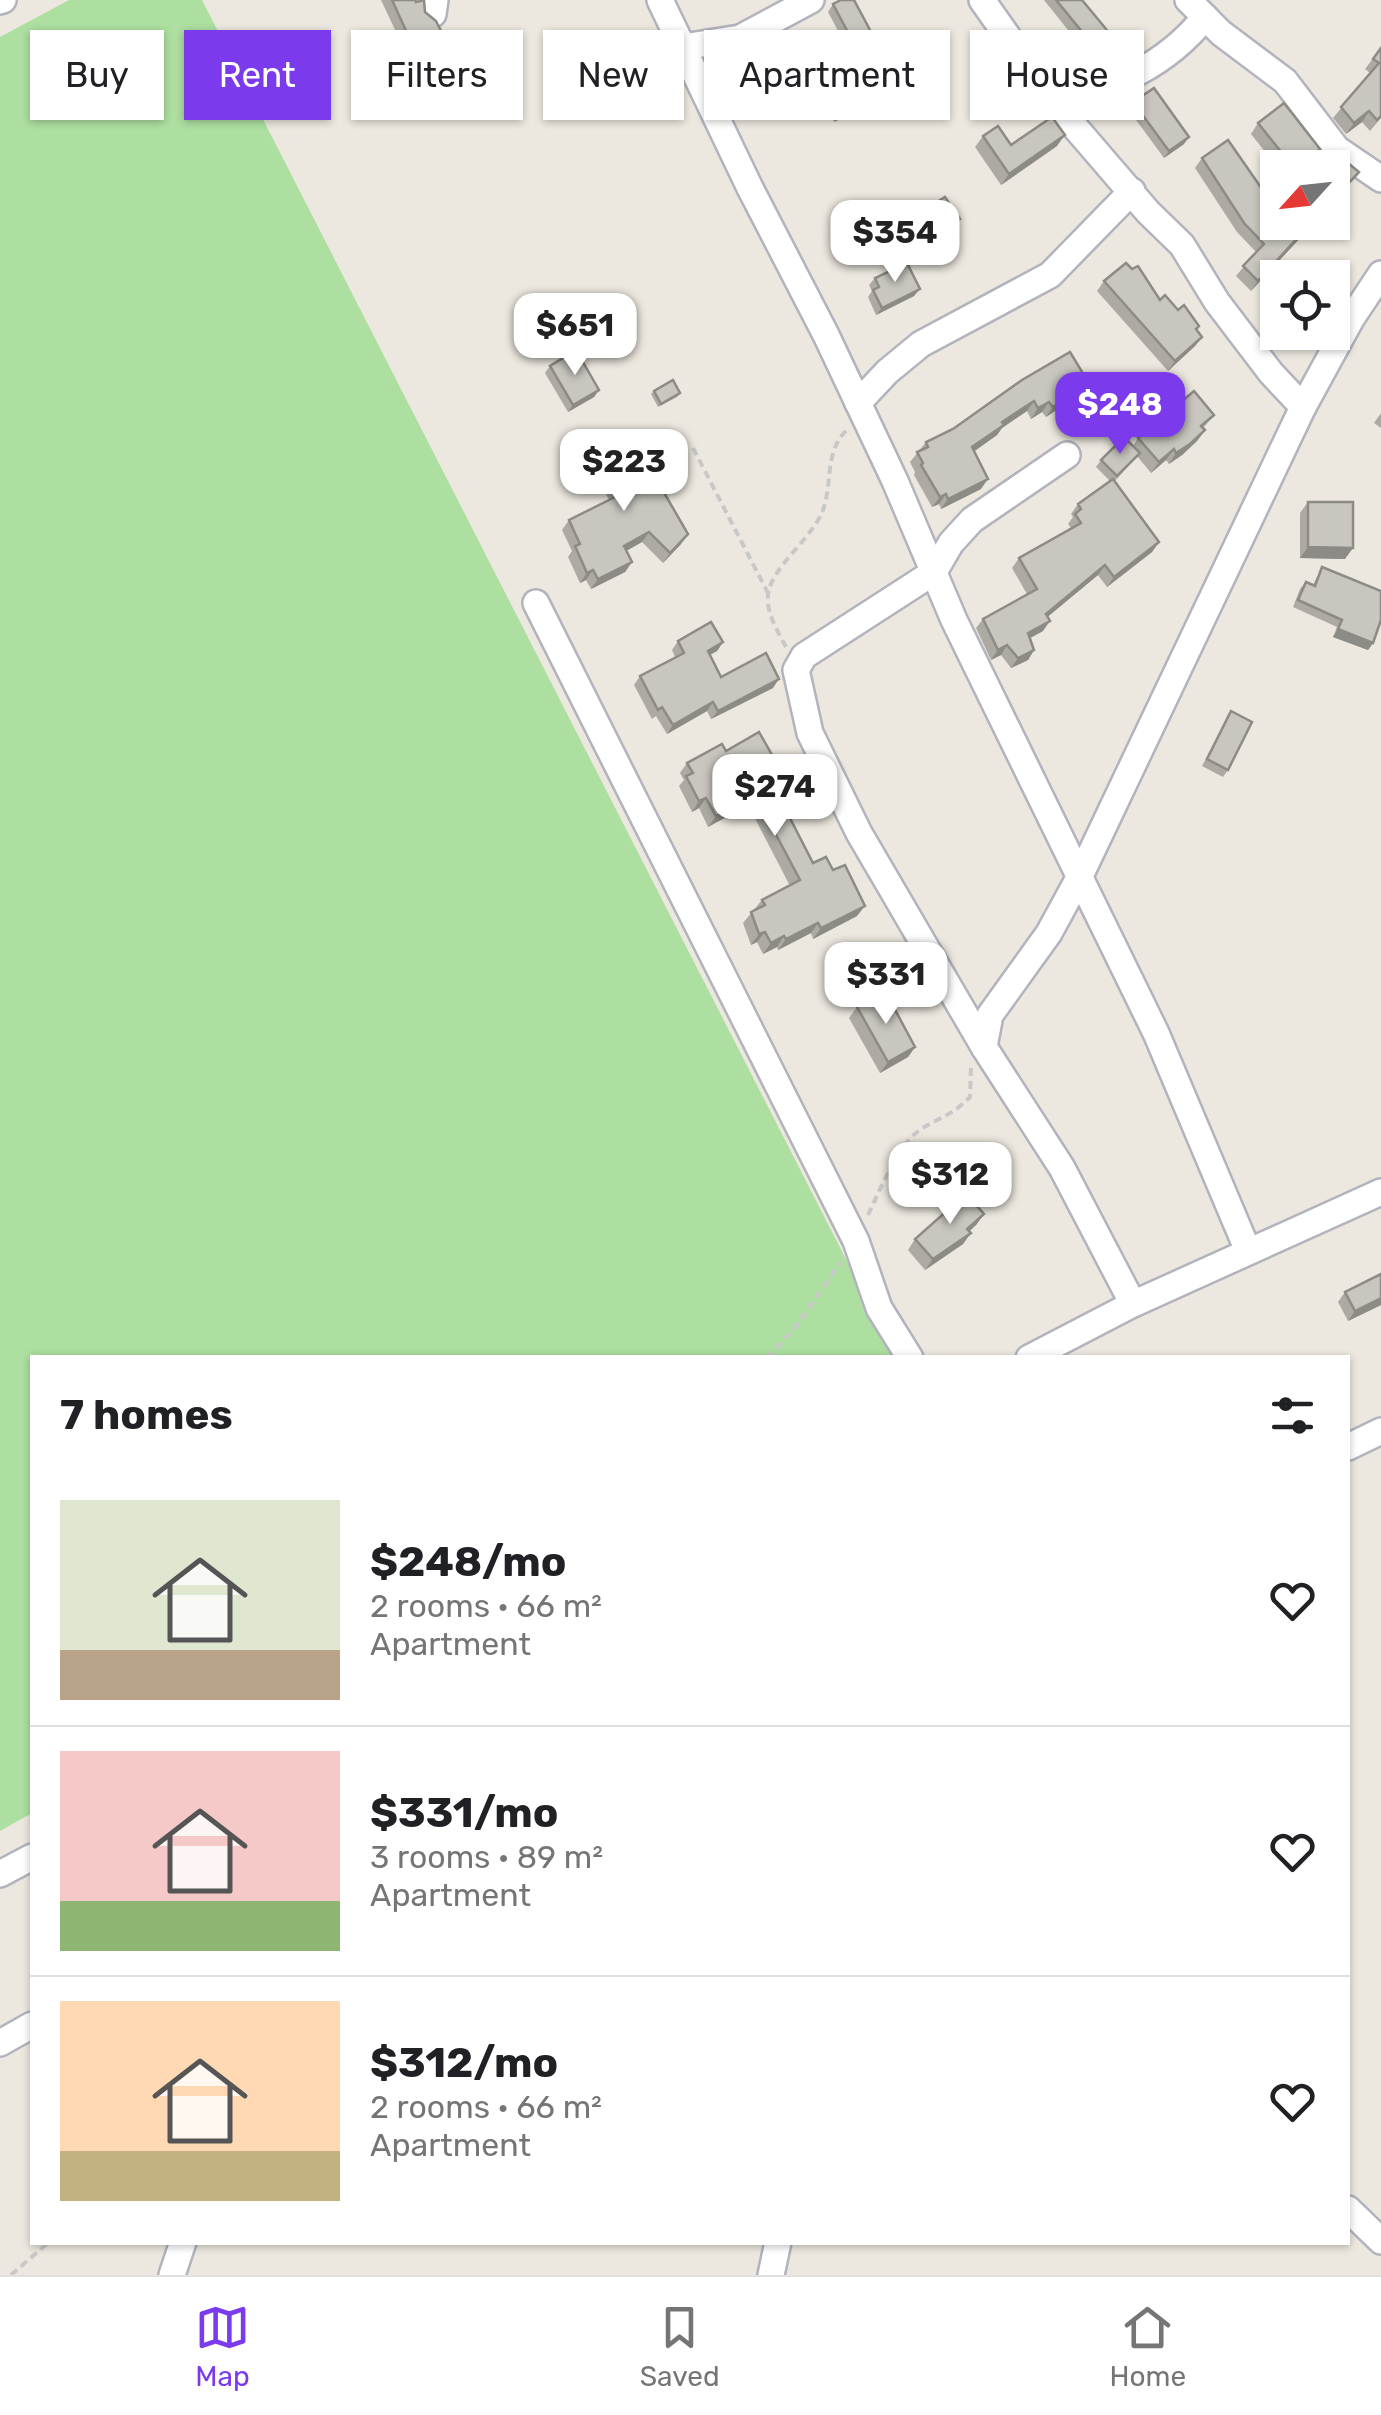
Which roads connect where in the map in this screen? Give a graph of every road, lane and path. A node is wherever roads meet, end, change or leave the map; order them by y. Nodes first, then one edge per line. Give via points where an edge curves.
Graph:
1 (660, 0) edge
2 (811, 0) edge
3 (982, 0) edge
4 (1196, 8) edge
5 (674, 30) edge
6 (1003, 30) edge
7 (684, 47) edge
8 (684, 51) edge
9 (1144, 69) edge
10 (1069, 120) edge
11 (1381, 179) edge
12 (1132, 192) junction
13 (1381, 274) edge
14 (1303, 406) junction
15 (862, 412) junction
16 (693, 448) dead end
17 (1067, 455) dead end
18 (934, 572) junction
19 (768, 593) junction
20 (536, 603) dead end
21 (796, 670) junction
22 (1080, 876) junction
23 (984, 1047) junction
24 (1381, 1192) edge
25 (856, 1240) junction
26 (1248, 1251) junction
27 (1133, 1304) junction
28 (770, 1355) edge
29 (908, 1355) edge
30 (1035, 1355) edge
31 (1381, 1432) edge
32 (1350, 1446) edge
33 (30, 1858) edge
34 (0, 1874) edge
35 (30, 2026) edge
36 (0, 2043) edge
37 (1350, 2211) edge
38 (1381, 2241) edge
39 (46, 2245) edge
40 (181, 2245) edge
41 (777, 2245) edge
42 (11, 2275) edge
43 (172, 2275) edge
44 (771, 2275) edge

1 - 5 street
2 - 7 street via 740,38
3 - 6 street
4 - 9 street via 1182,45
4 - 11 street via 1285,81 1338,149
8 - 15 street
10 - 12 street
12 - 14 street via 1182,246 1217,302
12 - 15 street via 1050,275 922,344 887,372
13 - 14 street
14 - 22 street
15 - 18 street
15 - 19 path via 838,438 824,508
16 - 19 path
17 - 18 street via 972,520
18 - 21 street via 804,656
18 - 22 street
19 - 21 path
20 - 25 street
21 - 23 street via 810,733 858,833
22 - 23 street via 990,1015
22 - 26 street via 1156,1033
23 - 25 path via 971,1064 970,1097 915,1134
23 - 27 street via 1062,1168
24 - 26 street
25 - 28 path
25 - 29 street via 879,1308
26 - 27 street
27 - 30 street
31 - 32 street
33 - 34 street
35 - 36 street
37 - 38 street
39 - 42 path
40 - 43 street
41 - 44 street

